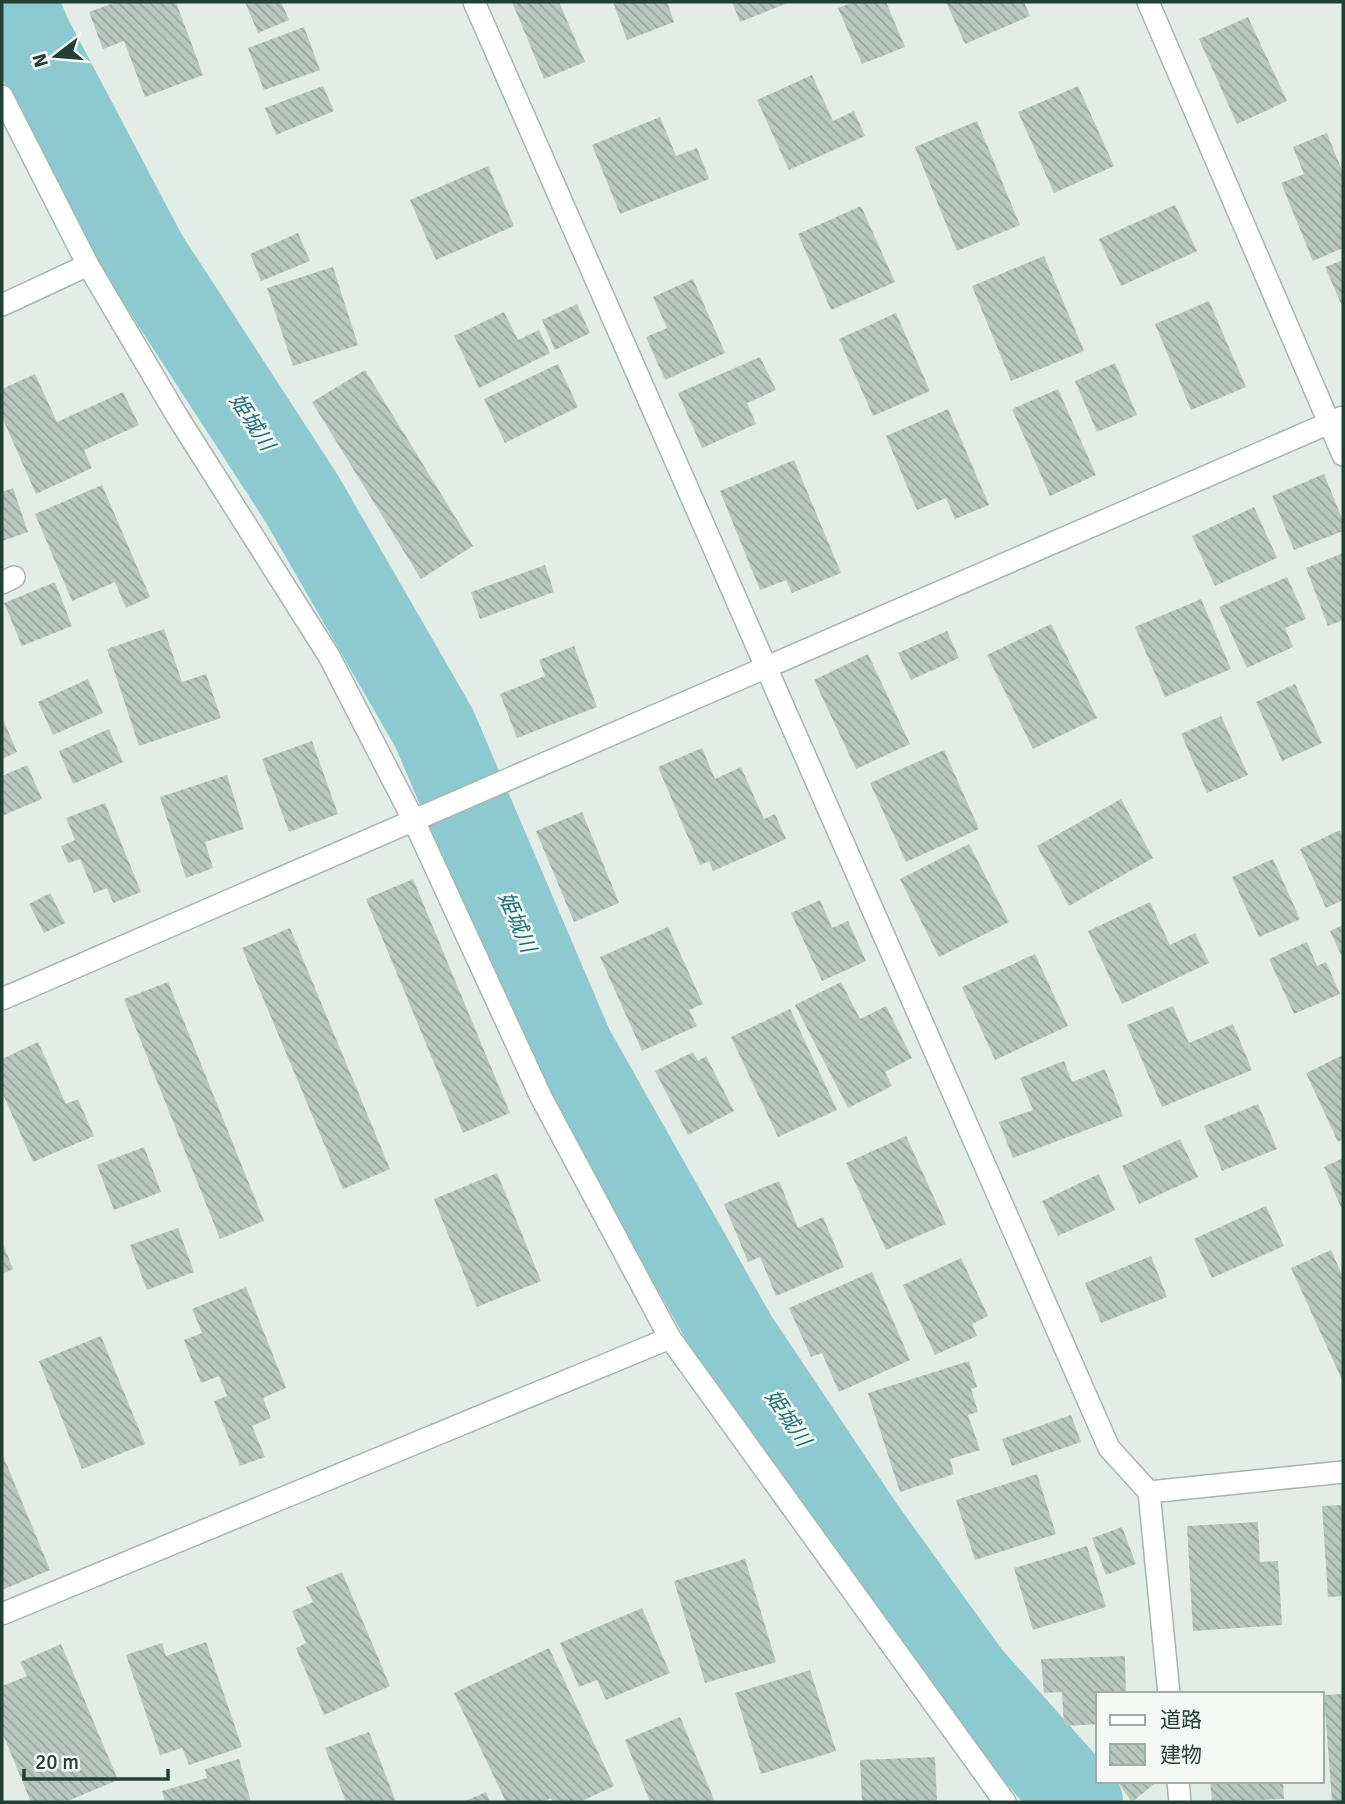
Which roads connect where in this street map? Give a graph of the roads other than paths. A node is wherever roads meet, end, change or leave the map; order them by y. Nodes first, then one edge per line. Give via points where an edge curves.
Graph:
1 (474, 2) edge
2 (1148, 2) edge
3 (2, 96) edge
4 (88, 265) junction
5 (2, 305) edge
6 (1336, 420) edge
7 (1343, 454) edge
8 (765, 668) junction
9 (414, 821) junction
10 (2, 999) edge
11 (670, 1338) junction
12 (1343, 1472) edge
13 (1149, 1492) junction
14 (2, 1614) edge
15 (1169, 1692) edge
16 (1178, 1783) edge
17 (1005, 1802) edge
18 (1180, 1802) edge

1 - 8 street
2 - 6 street
3 - 4 street
4 - 5 street
4 - 9 street via 329,656
6 - 7 street
6 - 8 street
8 - 9 street
8 - 13 street via 1109,1448
9 - 10 street
9 - 11 street via 541,1097
11 - 14 street
11 - 17 street
12 - 13 street
13 - 15 street
16 - 18 street

